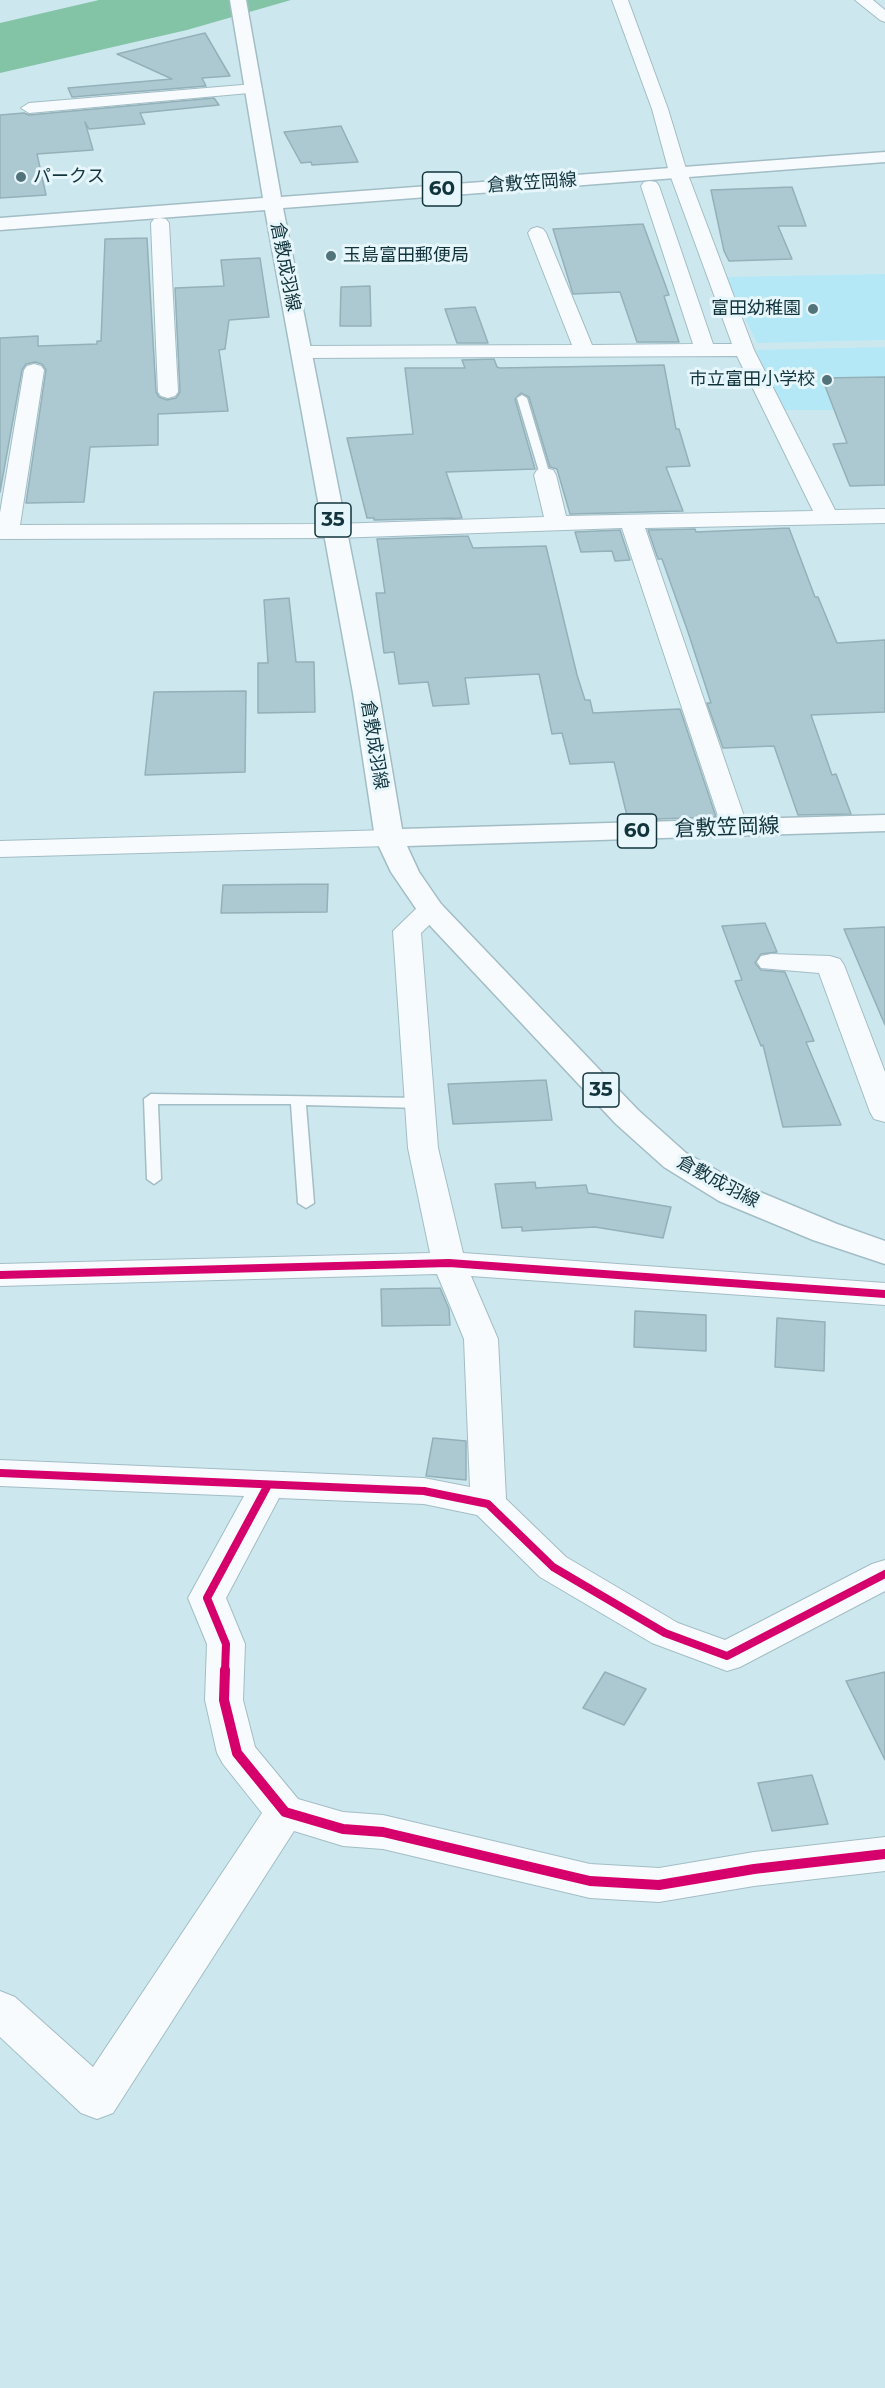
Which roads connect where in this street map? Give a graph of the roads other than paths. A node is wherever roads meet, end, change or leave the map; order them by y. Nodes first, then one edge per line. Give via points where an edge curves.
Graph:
1 (620, 0) edge
2 (862, 0) edge
3 (239, 8) edge
4 (885, 17) edge
5 (254, 89) junction
6 (29, 108) dead end
7 (885, 157) edge
8 (885, 167) edge
9 (681, 177) junction
10 (650, 186) junction
11 (274, 208) junction
12 (160, 223) junction
13 (0, 224) edge
14 (537, 233) dead end
15 (0, 234) edge
16 (584, 350) junction
17 (705, 350) junction
18 (744, 350) junction
19 (301, 352) junction
20 (34, 370) dead end
21 (168, 392) dead end
22 (522, 398) dead end
23 (545, 475) joint
24 (885, 516) edge
25 (827, 517) junction
26 (631, 522) junction
27 (557, 523) junction
28 (335, 531) junction
29 (4, 532) edge
30 (885, 824) edge
31 (735, 828) junction
32 (389, 838) junction
33 (0, 849) edge
34 (431, 910) junction
35 (771, 962) dead end
36 (298, 1100) junction
37 (420, 1103) junction
38 (885, 1112) edge
39 (154, 1179) dead end
40 (306, 1203) dead end
41 (885, 1252) edge
42 (449, 1263) junction
43 (0, 1275) edge
44 (885, 1294) edge
45 (0, 1473) edge
46 (267, 1485) junction
47 (488, 1504) junction
48 (885, 1574) edge
49 (285, 1812) junction
50 (885, 1854) edge
51 (0, 2010) edge

1 - 9 street
2 - 4 street
3 - 5 main road, 倉敷成羽線 / 35
5 - 6 street
5 - 11 main road, 倉敷成羽線 / 35
7 - 9 main road, 倉敷笠岡線 / 60
8 - 9 main road, 倉敷笠岡線 / 60
9 - 10 main road, 倉敷笠岡線 / 60
9 - 11 main road, 倉敷笠岡線 / 60
9 - 18 street
10 - 11 main road, 倉敷笠岡線 / 60
10 - 17 street
11 - 12 main road, 倉敷笠岡線 / 60
11 - 13 main road, 倉敷笠岡線 / 60
11 - 19 main road, 倉敷成羽線 / 35
12 - 15 main road, 倉敷笠岡線 / 60
12 - 21 street
14 - 16 street
16 - 17 street
16 - 19 street
17 - 18 street
18 - 25 street
19 - 28 main road, 倉敷成羽線 / 35
20 - 29 street
22 - 23 lane
23 - 27 street
24 - 25 street
25 - 26 street
26 - 27 street
26 - 31 street
27 - 28 street
28 - 29 street
28 - 32 main road, 倉敷成羽線 / 35
30 - 31 main road, 倉敷笠岡線 / 60
31 - 32 main road, 倉敷笠岡線 / 60
32 - 33 street
32 - 34 main road, 倉敷成羽線 / 35 via 405,872
34 - 37 street via 407,931
34 - 41 main road, 倉敷成羽線 / 35 via 627,1117 675,1160 731,1193
35 - 38 street via 830,965
36 - 37 lane
36 - 39 lane via 152,1099
36 - 40 lane
37 - 42 street via 423,1148
42 - 43 street
42 - 44 street
42 - 47 street via 481,1338
45 - 46 street
46 - 47 street via 424,1491
46 - 49 street via 207,1598 226,1644 224,1700 237,1753
47 - 48 street via 553,1568 665,1633 727,1656
49 - 50 street via 343,1829 383,1832 590,1881 659,1885
49 - 51 street via 97,2099

